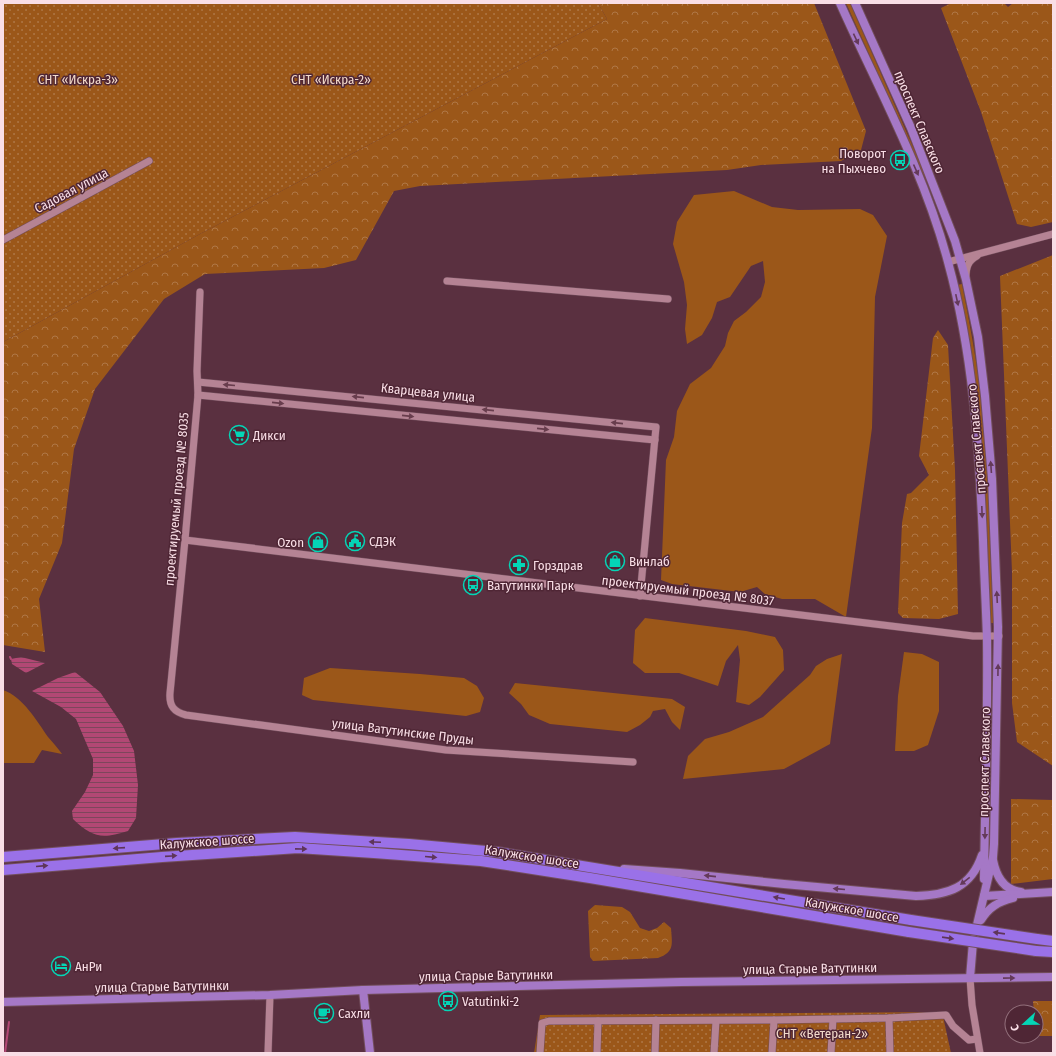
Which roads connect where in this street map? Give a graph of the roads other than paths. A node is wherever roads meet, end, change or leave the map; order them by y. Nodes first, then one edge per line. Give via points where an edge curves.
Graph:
1 (840, 3) edge
2 (854, 3) edge
3 (149, 161) dead end
4 (1053, 234) edge
5 (3, 240) edge
6 (955, 241) junction
7 (981, 254) junction
8 (961, 258) junction
9 (948, 262) junction
10 (966, 280) junction
11 (447, 281) dead end
12 (200, 292) dead end
13 (668, 299) dead end
14 (198, 382) junction
15 (198, 395) junction
16 (655, 440) junction
17 (185, 540) junction
18 (640, 596) junction
19 (987, 636) junction
20 (999, 636) junction
21 (172, 708) joint
22 (633, 762) dead end
23 (985, 849) junction
24 (3, 857) edge
25 (993, 857) junction
26 (592, 866) junction
27 (3, 870) edge
28 (1053, 892) edge
29 (1030, 893) junction
30 (984, 896) junction
31 (977, 928) junction
32 (1053, 941) edge
33 (1053, 952) edge
34 (1053, 977) edge
35 (970, 978) junction
36 (363, 990) junction
37 (270, 995) junction
38 (3, 1002) edge
39 (890, 1018) junction
40 (833, 1019) junction
41 (656, 1020) junction
42 (774, 1020) junction
43 (598, 1021) junction
44 (716, 1021) junction
45 (977, 1038) junction
46 (268, 1053) edge
47 (370, 1053) edge
48 (540, 1053) edge
49 (597, 1053) edge
50 (655, 1053) edge
51 (714, 1053) edge
52 (772, 1053) edge
53 (831, 1053) edge
54 (890, 1053) edge
55 (980, 1053) edge

1 -> 9 main road, проспект Славского via 921,183
2 - 6 main road, проспект Славского via 911,128
3 - 5 street, Садовая улица
4 - 7 street
6 - 7 street via 967,253
6 - 8 main road, проспект Славского
7 - 8 street
7 - 10 street via 967,265
8 - 9 street
8 - 10 main road, проспект Славского
9 -> 19 main road, проспект Славского via 965,337 973,397 980,478
20 -> 10 main road, проспект Славского via 992,479 985,396 978,337
11 - 13 street
12 - 14 street, проектируемый проезд № 8035
14 - 15 street, проектируемый проезд № 8035
16 -> 14 street, Кварцевая улица via 656,427
15 -> 16 street, Кварцевая улица
15 - 17 street, проектируемый проезд № 8035
16 - 18 street
17 - 18 street, проектируемый проезд № 8037
17 - 21 street, проектируемый проезд № 8035 via 169,701
18 - 19 street, проектируемый проезд № 8037
19 - 20 street, проектируемый проезд № 8037
19 -> 23 main road, проспект Славского
25 -> 20 main road, проспект Славского
21 - 22 street, улица Ватутинские Пруды via 186,715 446,750
23 -> 26 main road via 974,874 957,888 933,896
23 - 30 main road, проспект Славского
26 -> 24 highway, Калужское шоссе via 497,852 295,837 177,843
25 - 29 main road via 994,867 1002,882 1014,891
25 - 30 main road, проспект Славского
32 -> 26 highway, Калужское шоссе, bridge via 911,920
27 -> 33 highway, Калужское шоссе, bridge via 298,848 481,861 909,932
28 - 29 main road
29 - 30 main road
29 - 31 main road via 991,907
30 - 31 main road, проспект Славского
31 - 35 main road, проспект Славского via 971,956
35 -> 34 main road
35 - 36 main road, улица Старые Ватутинки
35 - 45 street
36 - 37 main road, улица Старые Ватутинки
36 - 47 main road
37 - 38 main road, улица Старые Ватутинки
37 - 46 street
39 - 40 street
39 - 45 street via 946,1015 969,1040
39 - 54 street
40 - 42 street
40 - 53 street
41 - 43 street
41 - 44 street
41 - 50 street
42 - 44 street
42 - 52 street
43 - 48 street via 542,1022
43 - 49 street
44 - 51 street
45 - 55 street

